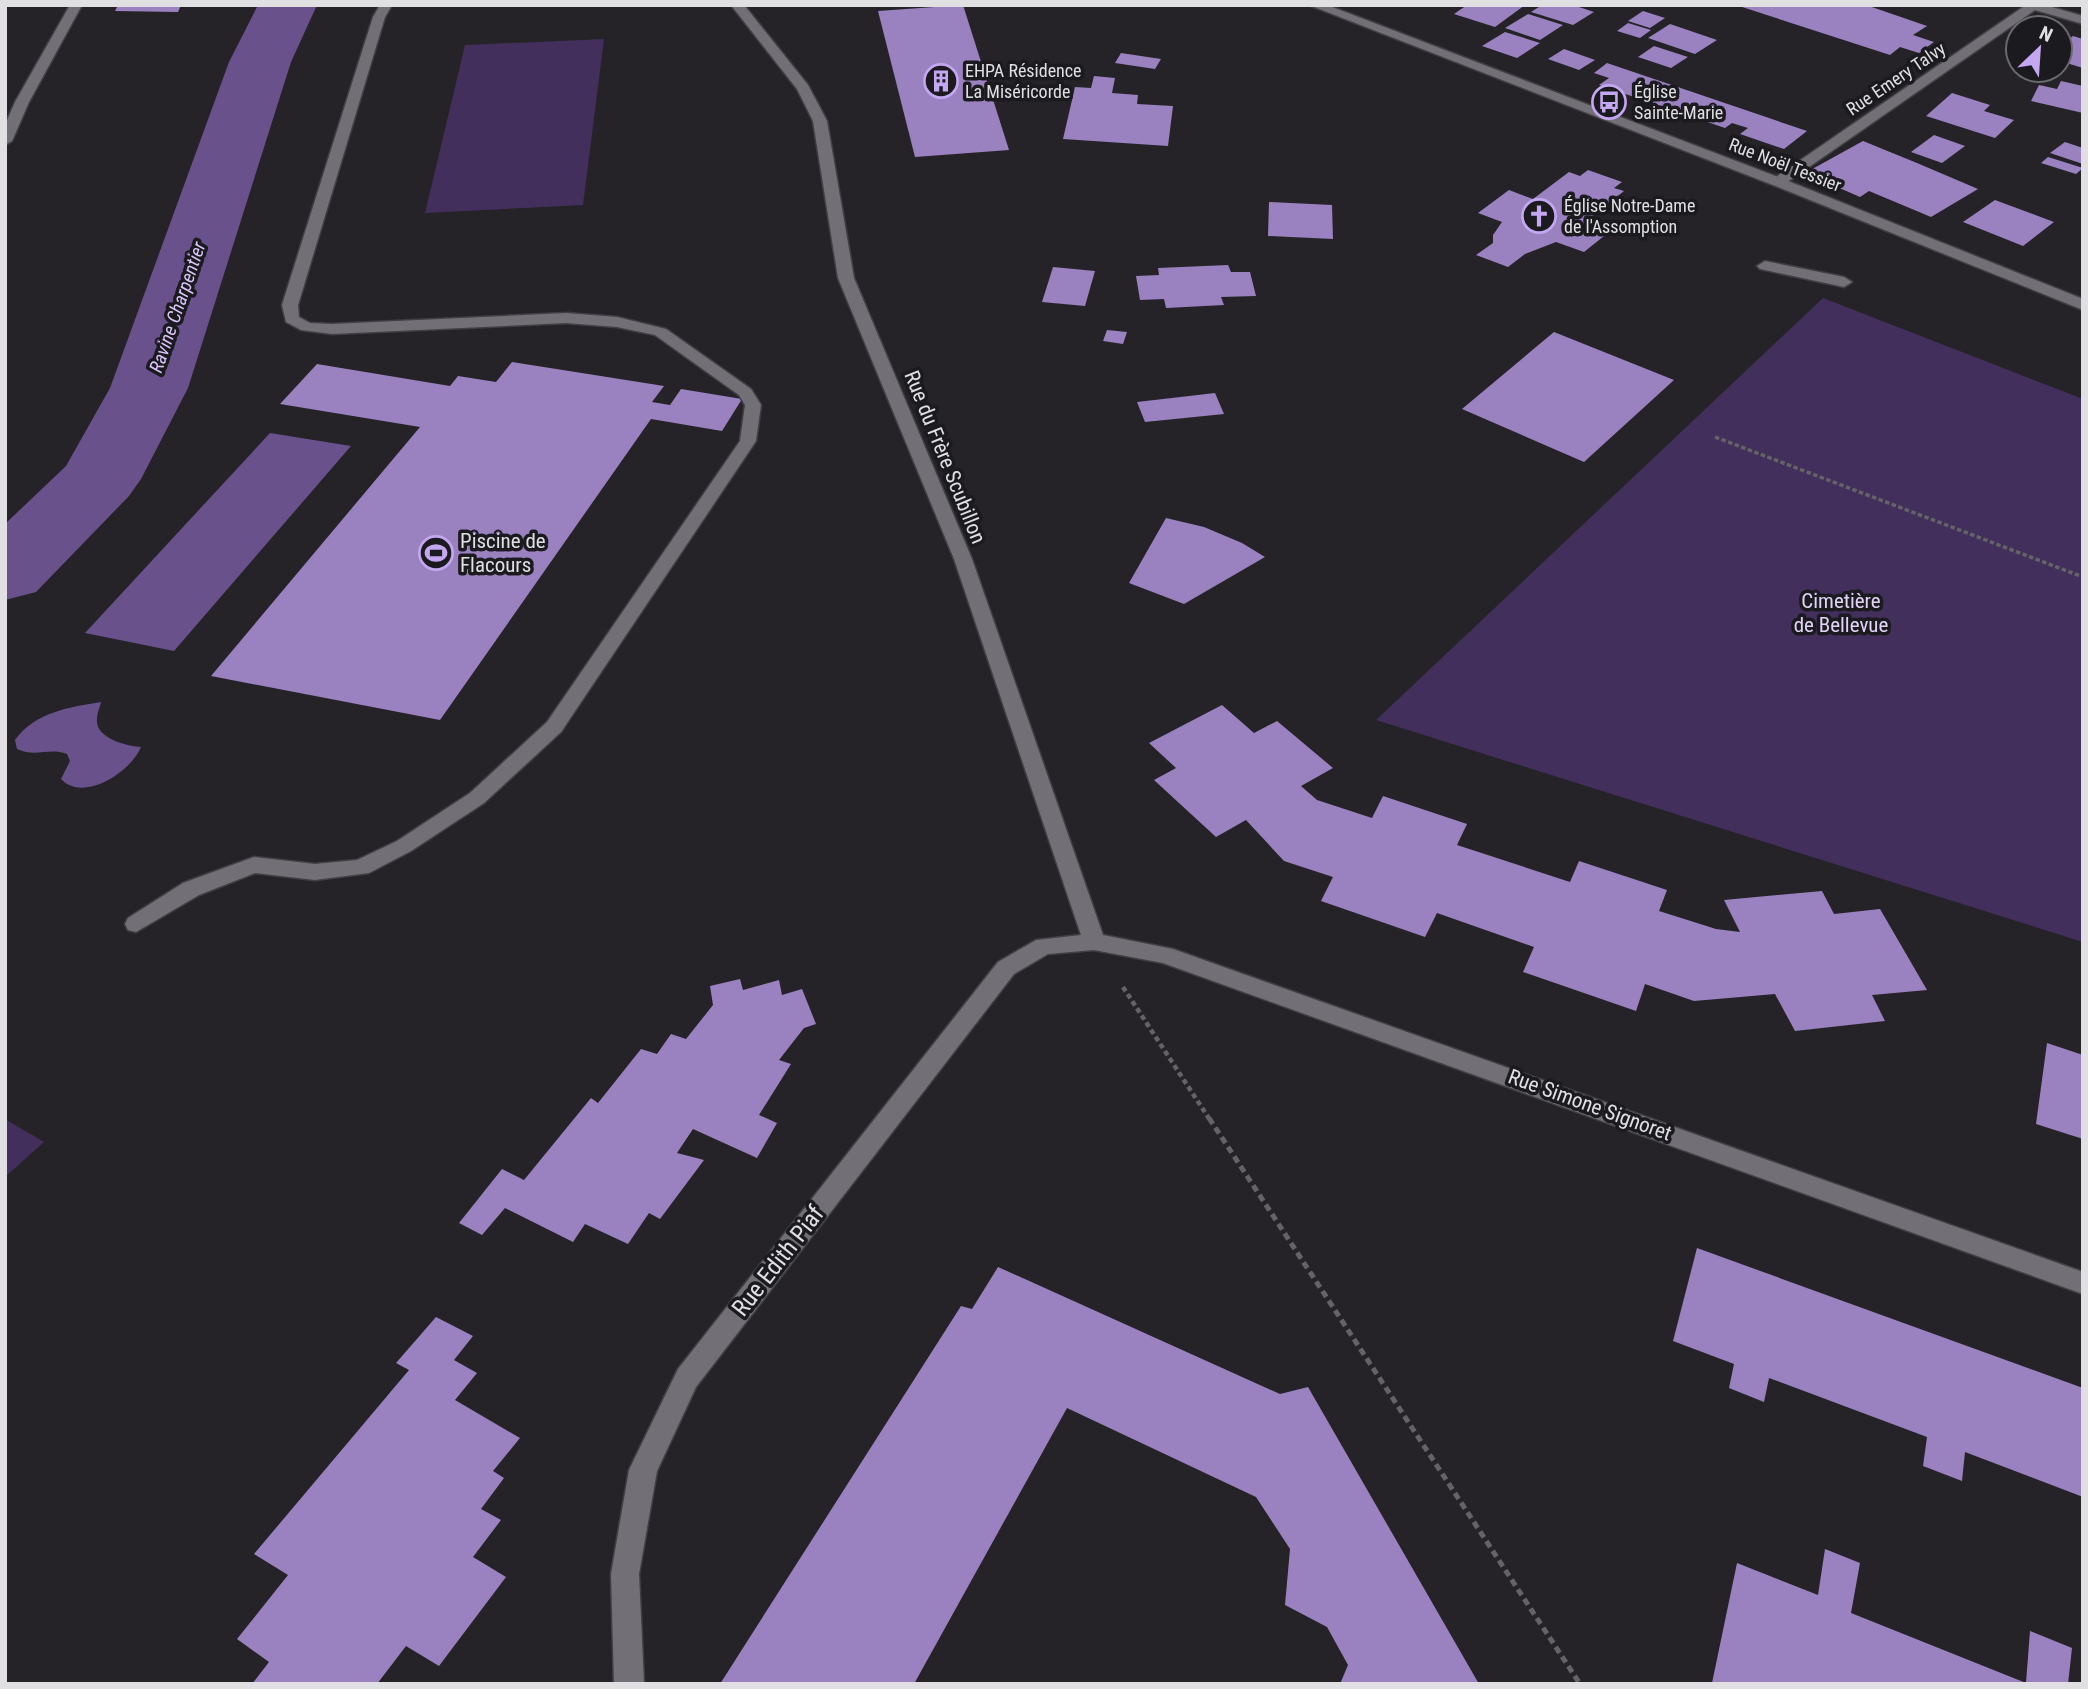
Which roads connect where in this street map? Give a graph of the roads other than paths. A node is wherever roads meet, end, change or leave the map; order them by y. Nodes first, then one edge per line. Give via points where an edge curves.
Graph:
1 (76, 5) edge
2 (386, 5) edge
3 (737, 5) edge
4 (1315, 5) edge
5 (2035, 5) edge
6 (2083, 20) edge
7 (5, 141) edge
8 (1778, 182) junction
9 (1765, 266) dead end
10 (1844, 282) dead end
11 (2083, 305) edge
12 (136, 924) dead end
13 (1094, 942) junction
14 (2083, 1283) edge
15 (629, 1684) edge

1 - 7 street
2 - 12 street via 290,305 292,319 307,327 332,329 594,319 660,332 745,391 753,405 748,441 554,727 477,798 404,846 361,867 315,872 254,865 191,889
3 - 13 street, Rue du Frère Scubillon via 803,88 820,121 846,278 963,559
4 - 8 street, Rue Noël Tessier
5 - 6 street, Rue Emery Talvy
5 - 8 street, Rue Emery Talvy
8 - 11 street, Rue Noël Tessier
9 - 10 street
13 - 14 street, Rue Simone Signoret via 1165,955
13 - 15 street, Rue Edith Piaf via 1044,946 1006,968 687,1378 643,1470 625,1574

